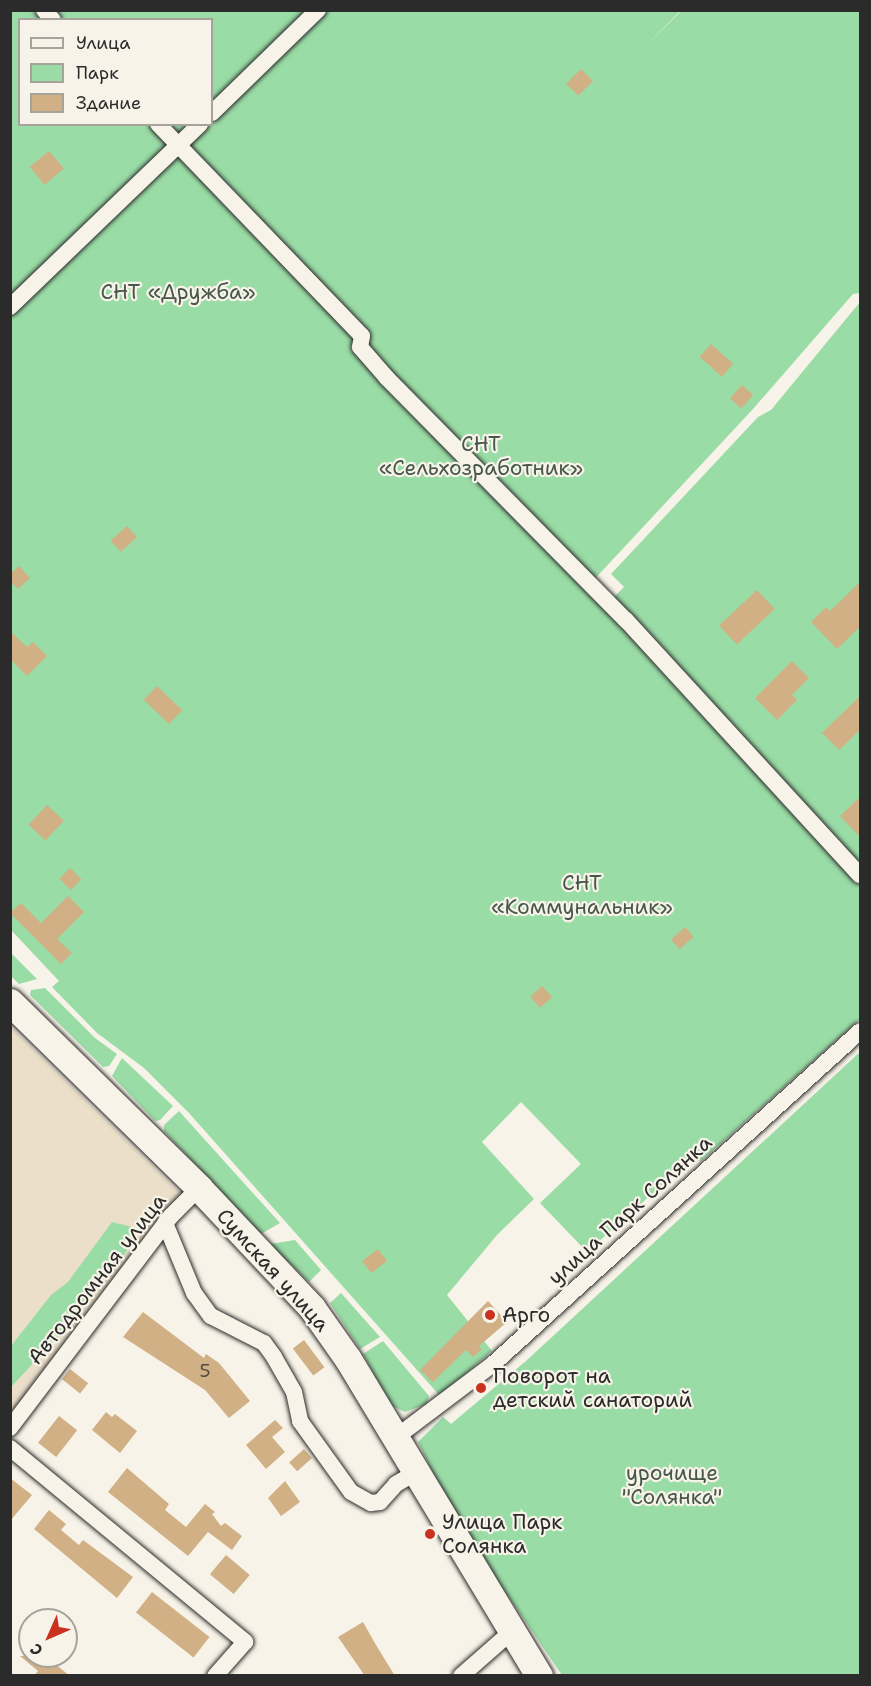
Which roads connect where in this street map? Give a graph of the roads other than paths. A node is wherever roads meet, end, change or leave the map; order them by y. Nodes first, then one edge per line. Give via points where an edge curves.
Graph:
1 (318, 10) edge
2 (213, 112) edge
3 (160, 126) edge
4 (198, 126) edge
5 (178, 145) junction
6 (10, 307) edge
7 (861, 875) edge
8 (10, 1002) edge
9 (861, 1031) edge
10 (199, 1188) junction
11 (165, 1223) junction
12 (10, 1428) edge
13 (395, 1438) junction
14 (10, 1449) edge
15 (415, 1473) junction
16 (514, 1637) junction
17 (215, 1676) edge
18 (461, 1676) edge
19 (538, 1676) edge

1 - 2 street
3 - 5 street
4 - 5 street
5 - 6 street
5 - 7 street via 362,336 360,347 387,378 626,620
8 - 10 main road, Сумская улица
9 - 13 street, улица Парк Солянка via 492,1365
10 - 11 street, Автодромная улица
10 - 13 main road, Сумская улица via 312,1308
11 - 12 street, Автодромная улица
11 - 15 street via 194,1293 211,1316 264,1343 294,1392 300,1421 351,1492 361,1500 380,1502 396,1484
13 - 15 main road, Сумская улица
14 - 17 street via 245,1642
15 - 16 main road, Сумская улица
16 - 18 street
16 - 19 main road, Сумская улица

